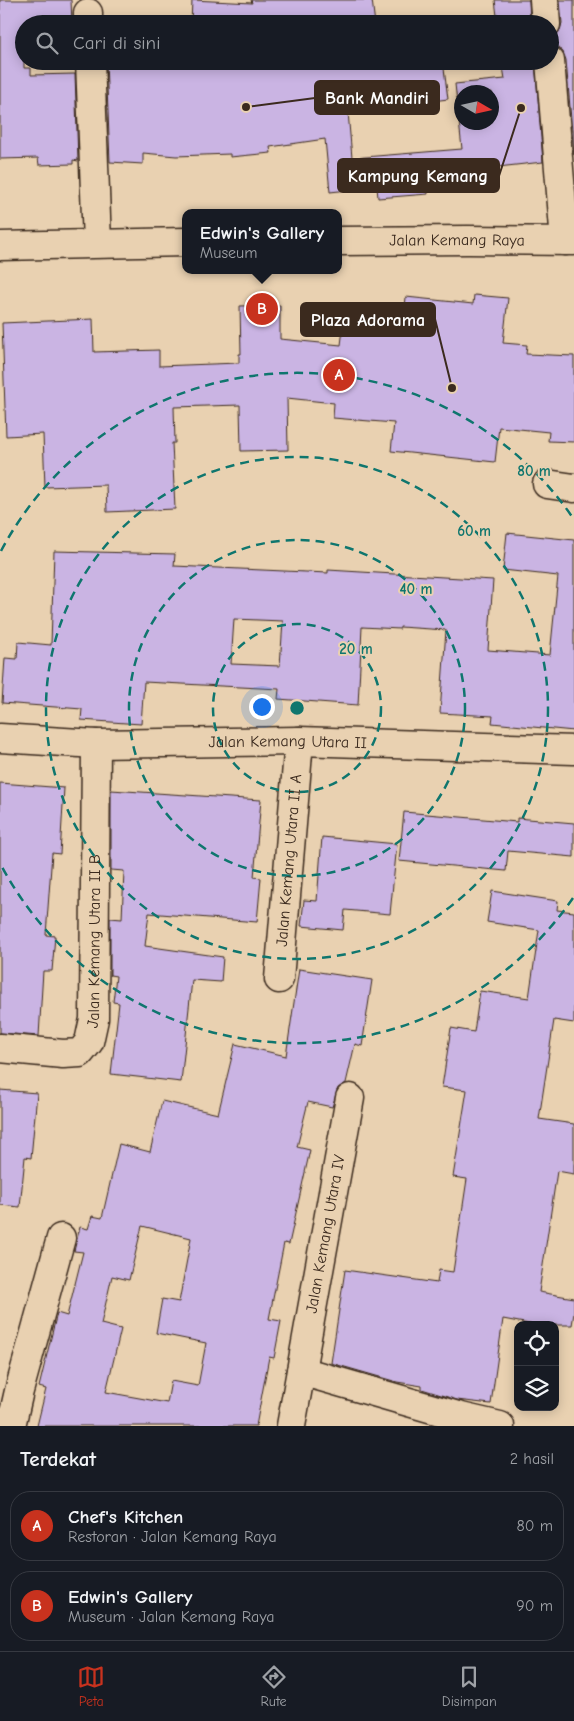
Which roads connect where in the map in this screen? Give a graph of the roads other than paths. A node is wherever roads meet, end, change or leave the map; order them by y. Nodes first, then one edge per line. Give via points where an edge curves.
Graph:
1 (544, 0) edge
2 (545, 15) edge
3 (90, 70) edge
4 (551, 70) edge
5 (342, 241) edge
6 (570, 241) edge
7 (182, 242) edge
8 (97, 243) junction
9 (0, 246) edge
10 (547, 484) dead end
11 (574, 488) edge
12 (0, 738) edge
13 (299, 741) junction
14 (96, 744) junction
15 (574, 750) edge
16 (279, 979) dead end
17 (0, 1048) edge
18 (350, 1098) dead end
19 (61, 1238) dead end
20 (301, 1370) junction
21 (11, 1426) edge
22 (291, 1426) edge
23 (500, 1426) edge

1 - 2 street
3 - 8 street
4 - 6 street
5 - 6 street, Jalan Kemang Raya
7 - 8 street
8 - 9 street
10 - 11 street
12 - 14 street, Jalan Kemang Utara II
13 - 14 street, Jalan Kemang Utara II
13 - 15 street, Jalan Kemang Utara II
13 - 16 street, Jalan Kemang Utara II A
14 - 17 street, Jalan Kemang Utara II B via 94,1019 89,1042 80,1053
18 - 20 street, Jalan Kemang Utara IV
19 - 21 street
20 - 22 street, Jalan Kemang Utara IV
20 - 23 street

